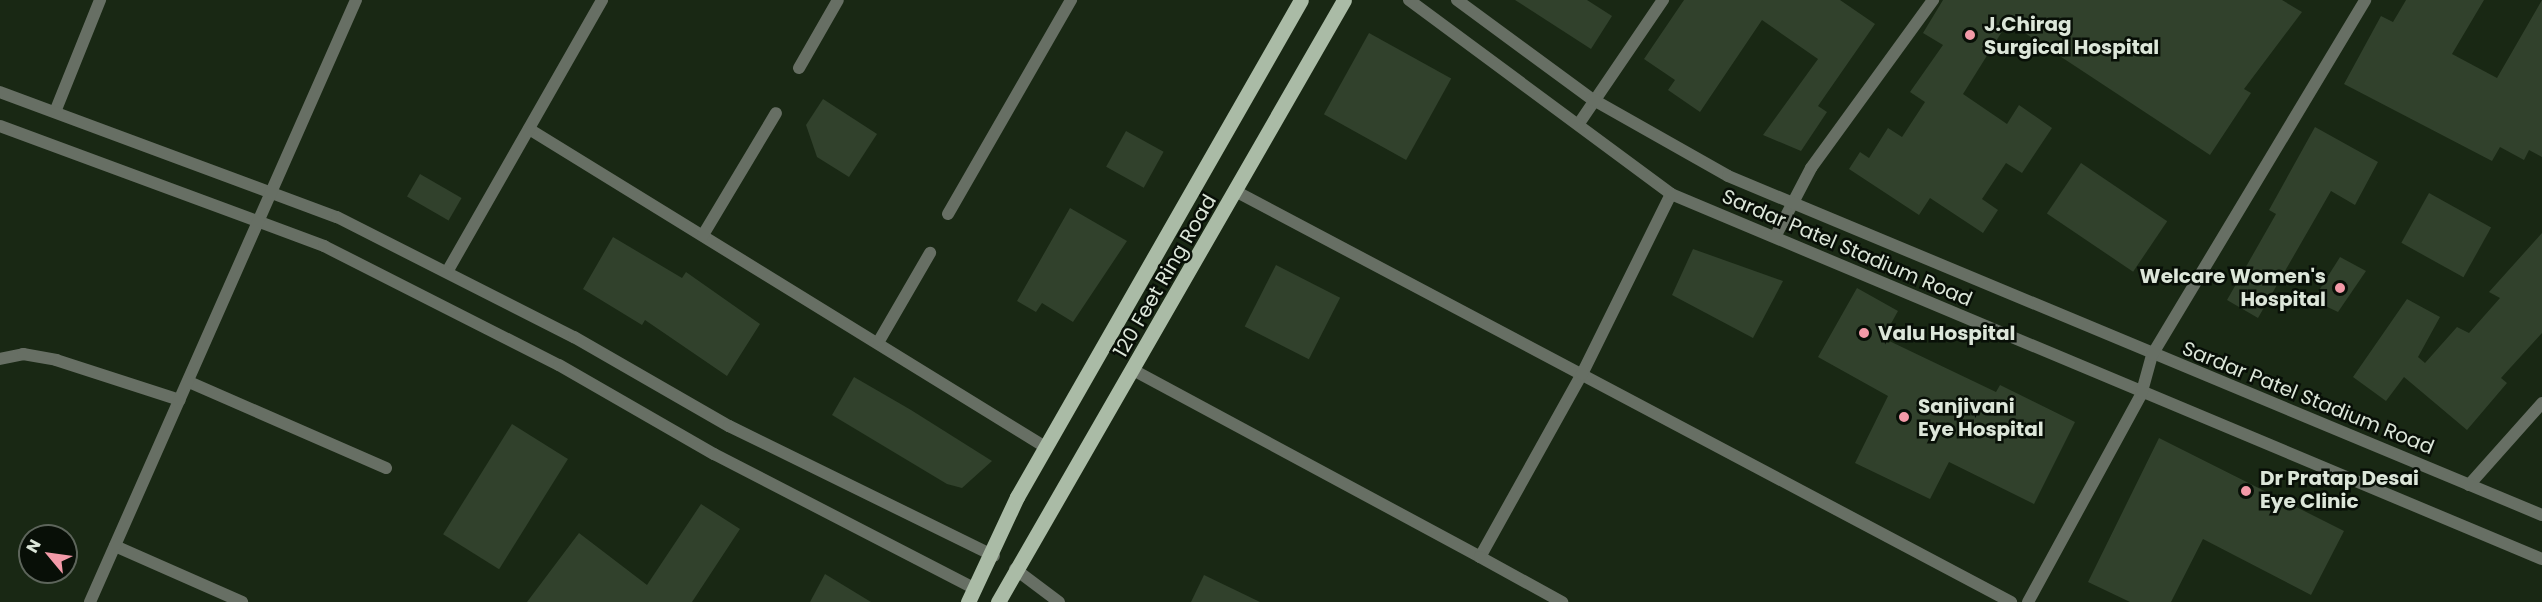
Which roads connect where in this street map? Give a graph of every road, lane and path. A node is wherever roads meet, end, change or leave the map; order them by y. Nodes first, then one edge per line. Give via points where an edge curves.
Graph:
1 (100, 0) edge
2 (356, 0) edge
3 (602, 0) edge
4 (838, 0) edge
5 (1071, 0) edge
6 (1301, 0) edge
7 (1344, 0) edge
8 (1409, 0) edge
9 (1457, 0) edge
10 (1664, 0) edge
11 (1933, 0) edge
12 (2365, 0) edge
13 (799, 68) dead end
14 (0, 92) edge
15 (1592, 99) junction
16 (55, 112) junction
17 (776, 113) dead end
18 (1580, 122) junction
19 (0, 126) edge
20 (529, 129) junction
21 (270, 191) junction
22 (1237, 192) junction
23 (1671, 194) junction
24 (1790, 204) junction
25 (948, 214) dead end
26 (257, 221) junction
27 (703, 235) junction
28 (1775, 237) junction
29 (930, 254) dead end
30 (447, 272) junction
31 (879, 341) junction
32 (2152, 355) junction
33 (0, 359) edge
34 (1135, 371) junction
35 (1582, 375) junction
36 (189, 382) junction
37 (2141, 394) junction
38 (180, 400) junction
39 (2542, 403) edge
40 (1047, 448) junction
41 (386, 468) dead end
42 (2469, 485) junction
43 (2542, 515) edge
44 (115, 546) junction
45 (994, 556) junction
46 (1480, 557) junction
47 (2542, 559) edge
48 (1016, 569) junction
49 (972, 595) edge
50 (90, 602) edge
51 (242, 602) edge
52 (999, 602) edge
53 (1059, 602) edge
54 (1562, 602) edge
55 (2011, 602) edge
56 (2028, 602) edge

1 - 16 street
2 - 21 street
3 - 20 street
4 - 13 street
5 - 25 street
6 - 40 main road, 120 Feet Ring Road
7 - 22 main road, 120 Feet Ring Road
8 - 18 street, Sardar Patel Stadium Road
9 - 15 street, Sardar Patel Stadium Road
10 - 15 street
11 - 24 street
12 - 32 street
14 - 16 street
15 - 18 street
15 - 24 street, Sardar Patel Stadium Road via 1728,176
16 - 21 street
17 - 27 street
18 - 23 street, Sardar Patel Stadium Road
19 - 26 street
20 - 27 street
20 - 30 street
21 - 26 street
21 - 30 street via 337,217
22 - 34 main road, 120 Feet Ring Road
22 - 35 street
23 - 28 street, Sardar Patel Stadium Road
23 - 35 street
24 - 28 street
24 - 32 street, Sardar Patel Stadium Road
26 - 36 street
26 - 49 street via 324,246 559,365
27 - 31 street
28 - 37 street, Sardar Patel Stadium Road
29 - 31 street
30 - 45 street via 729,426
31 - 40 street
32 - 37 street
32 - 42 street, Sardar Patel Stadium Road
33 - 38 street via 23,354 56,360
34 - 46 street
34 - 48 main road, 120 Feet Ring Road
35 - 46 street
35 - 55 street
36 - 38 street
36 - 41 street
37 - 47 street, Sardar Patel Stadium Road
37 - 56 street
38 - 44 street
39 - 42 street
40 - 45 main road, 120 Feet Ring Road via 1017,498
42 - 43 street, Sardar Patel Stadium Road
44 - 50 street
44 - 51 street
45 - 48 main road
45 - 49 main road, 120 Feet Ring Road
46 - 54 street
48 - 52 main road, 120 Feet Ring Road
48 - 53 street
49 - 52 main road

